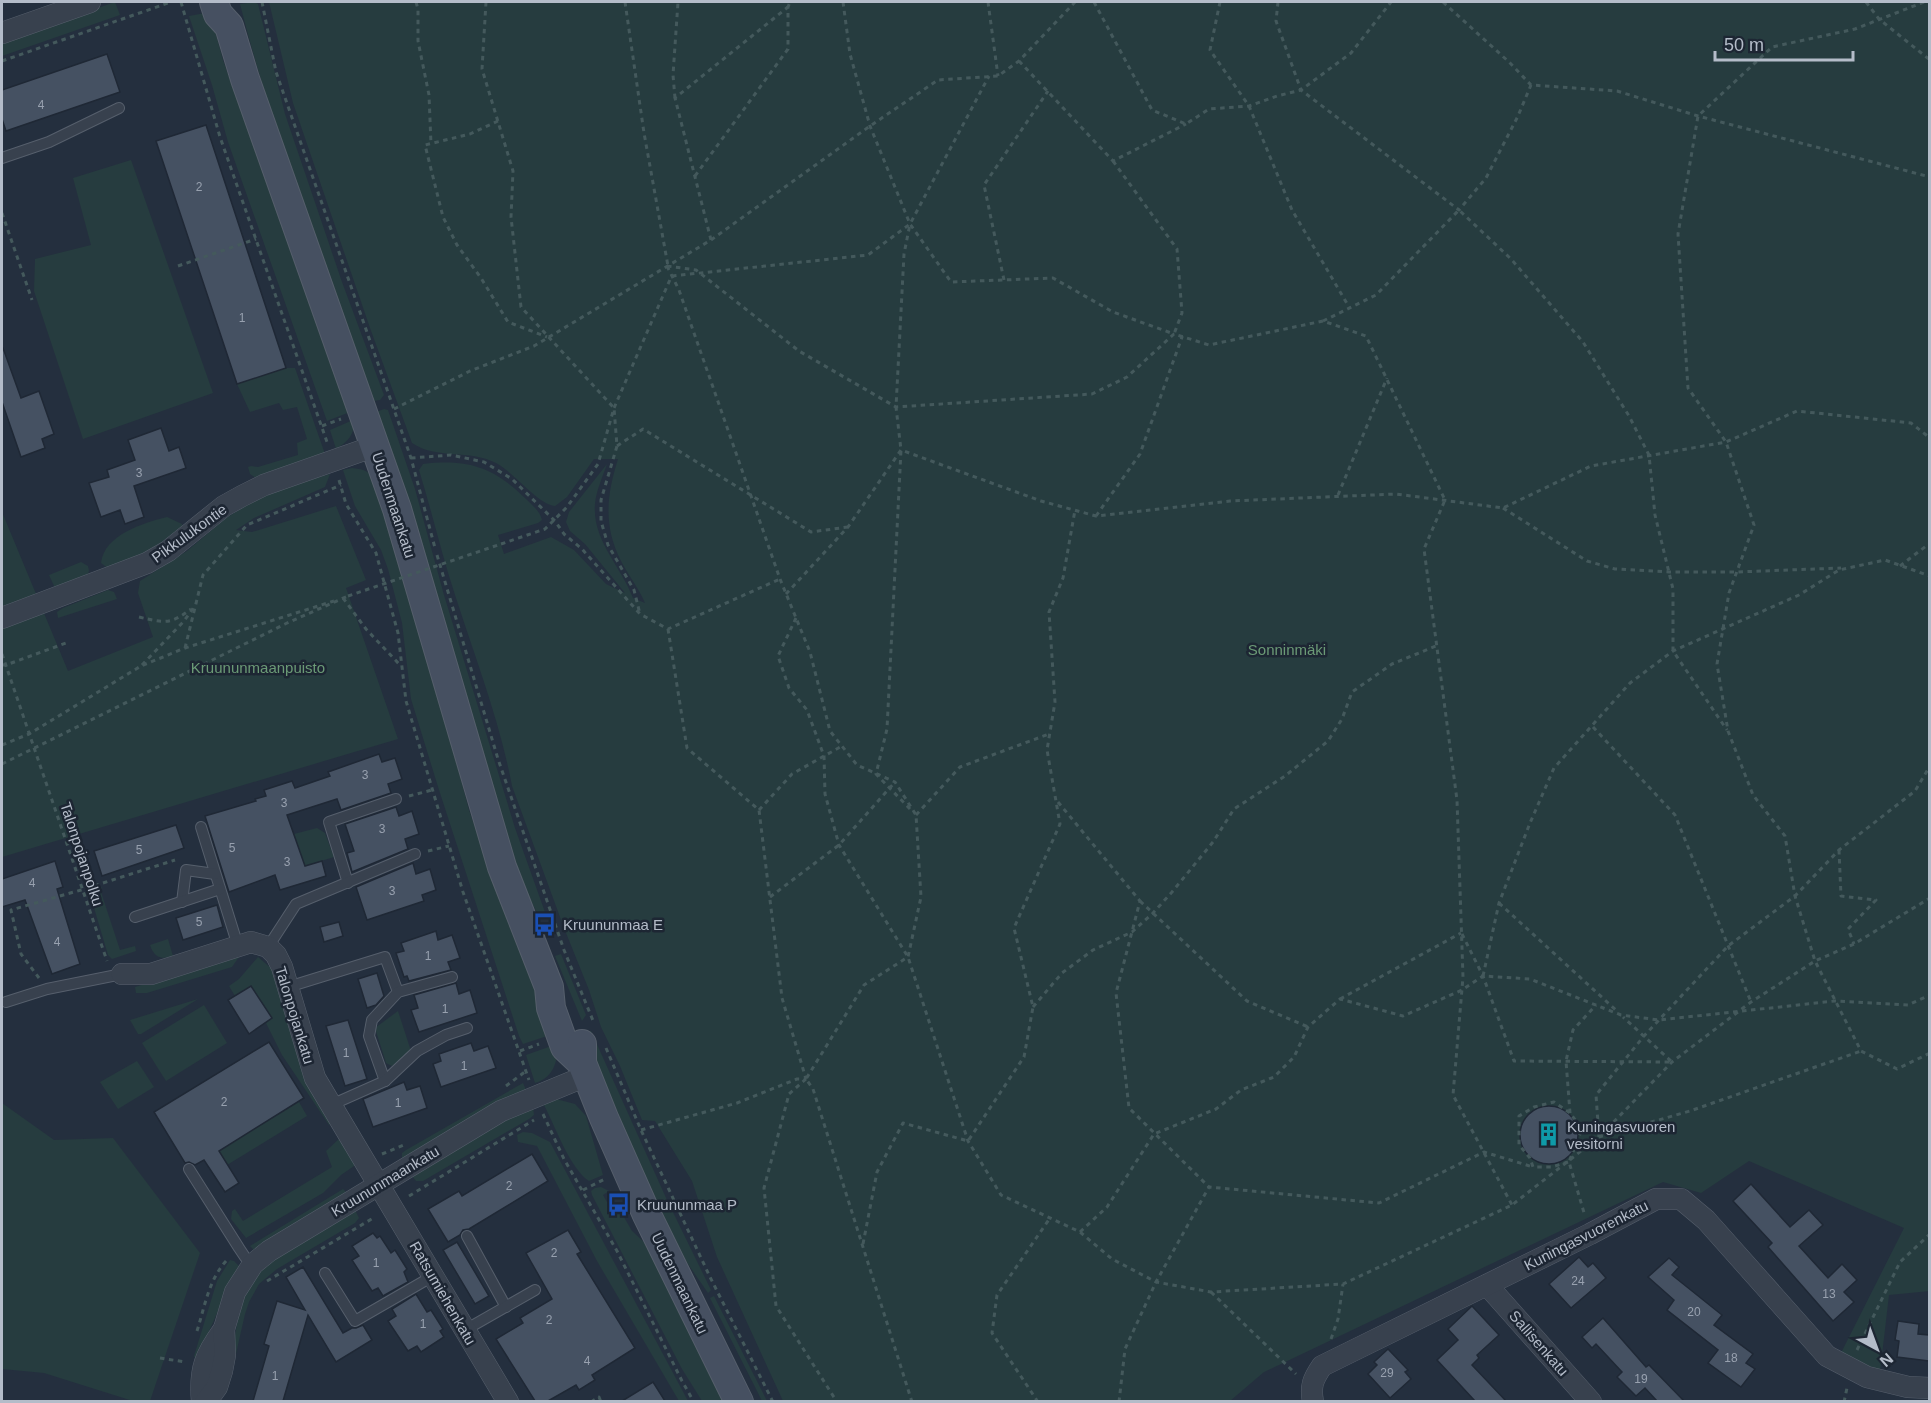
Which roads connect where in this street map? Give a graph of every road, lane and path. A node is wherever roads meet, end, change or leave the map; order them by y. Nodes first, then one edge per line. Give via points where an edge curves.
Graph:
1 (90, 2) edge
2 (171, 2) edge
3 (181, 2) edge
4 (214, 2) edge
5 (262, 2) edge
6 (416, 2) edge
7 (486, 2) edge
8 (625, 2) edge
9 (678, 2) edge
10 (790, 2) edge
11 (843, 2) edge
12 (988, 2) edge
13 (1075, 2) edge
14 (1094, 2) edge
15 (1220, 2) edge
16 (1278, 2) edge
17 (1391, 2) edge
18 (1443, 2) edge
19 (1866, 2) edge
20 (1924, 2) edge
21 (788, 7) junction
22 (231, 14) edge
23 (1879, 19) junction
24 (2, 33) edge
25 (1929, 60) edge
26 (2, 61) edge
27 (1018, 61) junction
28 (989, 76) junction
29 (998, 76) junction
30 (1531, 85) junction
31 (1301, 90) junction
32 (1048, 91) junction
33 (675, 98) junction
34 (1249, 106) junction
35 (119, 108) dead end
36 (1698, 116) junction
37 (498, 121) junction
38 (1186, 124) junction
39 (870, 126) junction
40 (431, 144) junction
41 (2, 158) edge
42 (1113, 161) junction
43 (695, 176) junction
44 (1929, 177) edge
45 (1459, 210) junction
46 (2, 213) edge
47 (910, 224) junction
48 (256, 239) junction
49 (711, 240) junction
50 (178, 266) dead end
51 (667, 266) junction
52 (702, 274) junction
53 (672, 276) junction
54 (1004, 280) junction
55 (32, 300) dead end
56 (1350, 308) junction
57 (1323, 321) junction
58 (1174, 334) junction
59 (1182, 337) junction
60 (548, 338) junction
61 (1387, 378) junction
62 (896, 407) junction
63 (615, 408) junction
64 (394, 409) junction
65 (1929, 438) edge
66 (1726, 442) junction
67 (375, 446) junction
68 (617, 446) junction
69 (901, 450) junction
70 (1649, 455) junction
71 (411, 458) junction
72 (334, 462) junction
73 (341, 485) junction
74 (750, 494) junction
75 (1337, 496) junction
76 (1445, 500) junction
77 (1503, 508) junction
78 (1075, 510) junction
79 (1095, 516) junction
80 (555, 521) junction
81 (848, 527) junction
82 (1929, 543) edge
83 (1900, 566) junction
84 (1850, 568) junction
85 (1669, 572) junction
86 (1736, 572) junction
87 (1929, 576) edge
88 (780, 579) junction
89 (786, 594) junction
90 (348, 596) junction
91 (344, 598) junction
92 (195, 606) junction
93 (640, 614) junction
94 (139, 617) dead end
95 (2, 618) edge
96 (796, 618) junction
97 (1723, 627) junction
98 (668, 629) junction
99 (66, 643) dead end
100 (1437, 646) junction
101 (185, 648) junction
102 (1672, 651) junction
103 (2, 654) edge
104 (4, 665) edge
105 (141, 666) junction
106 (402, 667) junction
107 (1593, 727) junction
108 (1728, 731) junction
109 (28, 734) junction
110 (1050, 734) junction
111 (2, 743) edge
112 (842, 746) junction
113 (34, 748) junction
114 (824, 756) junction
115 (2, 764) edge
116 (1929, 766) edge
117 (876, 774) junction
118 (895, 782) junction
119 (890, 788) junction
120 (432, 790) junction
121 (396, 799) joint
122 (1056, 800) junction
123 (759, 810) junction
124 (916, 815) junction
125 (201, 826) dead end
126 (839, 845) junction
127 (449, 846) junction
128 (1839, 850) junction
129 (415, 854) joint
130 (186, 870) junction
131 (215, 874) junction
132 (348, 883) junction
133 (220, 889) junction
134 (81, 890) junction
135 (1795, 896) junction
136 (770, 897) junction
137 (1929, 898) edge
138 (1140, 901) junction
139 (182, 902) junction
140 (1499, 903) junction
141 (1153, 913) junction
142 (135, 917) dead end
143 (1132, 932) junction
144 (1461, 933) junction
145 (1854, 944) junction
146 (238, 946) junction
147 (1728, 946) junction
148 (268, 947) junction
149 (908, 957) junction
150 (1815, 961) junction
151 (122, 974) junction
152 (1483, 976) junction
153 (452, 977) dead end
154 (288, 987) junction
155 (46, 989) junction
156 (1462, 990) junction
157 (398, 992) junction
158 (1929, 995) edge
159 (1340, 999) junction
160 (1835, 1001) junction
161 (6, 1002) dead end
162 (1751, 1002) junction
163 (1596, 1005) junction
164 (1033, 1007) junction
165 (1738, 1012) junction
166 (1621, 1015) junction
167 (1659, 1020) junction
168 (1308, 1027) junction
169 (467, 1028) dead end
170 (598, 1032) dead end
171 (1644, 1036) junction
172 (602, 1041) dead end
173 (1861, 1051) junction
174 (1929, 1053) edge
175 (1566, 1061) junction
176 (1623, 1062) junction
177 (1672, 1062) junction
178 (584, 1069) junction
179 (806, 1079) junction
180 (385, 1081) junction
181 (331, 1105) junction
182 (539, 1105) junction
183 (1570, 1113) junction
184 (641, 1130) junction
185 (1154, 1134) junction
186 (1599, 1137) junction
187 (968, 1141) junction
188 (1484, 1152) junction
189 (1569, 1162) junction
190 (1533, 1167) junction
191 (189, 1169) dead end
192 (380, 1184) junction
193 (610, 1187) dead end
194 (1209, 1187) junction
195 (583, 1190) junction
196 (1512, 1205) junction
197 (393, 1207) junction
198 (1050, 1218) junction
199 (1080, 1232) junction
200 (1590, 1234) junction
201 (1929, 1234) edge
202 (467, 1236) dead end
203 (863, 1247) junction
204 (253, 1264) junction
205 (325, 1272) dead end
206 (433, 1276) junction
207 (1156, 1282) junction
208 (1343, 1284) junction
209 (1488, 1285) junction
210 (261, 1286) dead end
211 (536, 1290) dead end
212 (1211, 1292) junction
213 (506, 1306) junction
214 (465, 1330) junction
215 (160, 1358) dead end
216 (188, 1363) dead end
217 (1323, 1366) junction
218 (1850, 1370) junction
219 (1929, 1388) edge
220 (1312, 1394) edge
221 (204, 1401) edge
222 (508, 1401) edge
223 (591, 1401) edge
224 (601, 1401) edge
225 (694, 1401) edge
226 (739, 1401) edge
227 (773, 1401) edge
228 (837, 1401) edge
229 (912, 1401) edge
230 (1038, 1401) edge
231 (1119, 1401) edge
232 (1591, 1401) edge
233 (1844, 1401) edge

1 - 24 street
2 - 26 path
3 - 48 path via 220,137
4 - 22 main road, Uudenmaankatu via 218,14
5 - 64 path via 276,72
6 - 40 path via 418,41 429,95
7 - 37 path via 482,69
8 - 51 path
9 - 33 path
10 - 21 path
11 - 39 path via 850,54
12 - 29 path
13 - 27 path
14 - 38 path via 1152,110
15 - 34 path via 1210,50
16 - 31 path via 1276,21
17 - 31 path via 1351,52
18 - 30 path
19 - 23 path
20 - 23 path
21 - 33 path
21 - 43 path via 788,49
22 - 67 main road, Uudenmaankatu via 245,79
23 - 25 path
23 - 36 path via 1855,29 1772,46
27 - 29 path
27 - 32 path
28 - 29 path
28 - 39 path via 938,80
28 - 47 path
30 - 36 path via 1617,91
30 - 45 path via 1486,178
31 - 34 path
31 - 45 path
32 - 42 path
32 - 54 path via 984,184
33 - 43 path
34 - 38 path via 1209,109
34 - 56 path via 1292,210
35 - 41 lane via 49,142
36 - 44 path
36 - 66 path via 1678,234 1688,388
37 - 40 path via 470,134
37 - 60 path via 513,171 511,217 521,307
38 - 42 path
39 - 47 path
39 - 49 path
40 - 60 path via 425,145 443,217 457,245 508,322
42 - 58 path via 1177,249 1182,313
43 - 49 path
45 - 56 path via 1376,295
45 - 70 path via 1511,259 1583,342
46 - 55 path
47 - 52 path via 868,255
47 - 54 path via 951,282
47 - 62 path via 904,254
48 - 50 path
48 - 72 path
49 - 51 path
51 - 52 path
51 - 53 path
51 - 60 path
52 - 53 path
52 - 62 path via 799,351
53 - 63 path
53 - 74 path
54 - 58 path via 1053,278 1113,312
56 - 57 path
57 - 59 path via 1209,345
57 - 61 path via 1366,336
58 - 59 path
58 - 62 path via 1127,378 1092,394
59 - 79 path via 1140,454
60 - 63 path
60 - 64 path
61 - 75 path
61 - 76 path
62 - 69 path
63 - 68 path
63 - 80 path via 598,464
64 - 71 path
65 - 66 path via 1911,423 1797,411
66 - 70 path
66 - 86 path via 1754,525
67 - 72 street, Pikkulukontie
67 - 178 main road, Uudenmaankatu via 502,867 549,987 566,1003 579,1030
68 - 74 path via 643,429
68 - 93 path via 601,500 601,521 608,545 634,590
69 - 78 path
69 - 81 path
69 - 117 path via 887,729
70 - 77 path via 1591,466
70 - 85 path via 1655,515
71 - 80 path via 451,455 484,462 512,479
71 - 170 path via 498,759 564,950
72 - 73 path
72 - 95 street, Pikkulukontie via 242,496 147,563
73 - 92 path via 247,525 203,575
73 - 106 path via 346,504 375,553 398,633
74 - 81 path via 811,532
74 - 88 path
75 - 76 path via 1396,494
75 - 79 path via 1230,501
76 - 77 path
76 - 100 path via 1424,549
77 - 85 path via 1587,561 1615,569
78 - 79 path
78 - 110 path via 1064,578 1049,612 1055,702
80 - 90 path, bridge via 545,529
80 - 93 path
81 - 89 path
82 - 83 path
83 - 84 path via 1885,560
83 - 87 path
84 - 86 path
84 - 97 path
85 - 86 path
85 - 102 path via 1673,589
86 - 97 path
88 - 89 path
88 - 98 path
89 - 96 path
90 - 91 path
90 - 101 path
91 - 106 path via 366,629
91 - 113 path
92 - 94 path via 177,619 162,623
92 - 101 path
92 - 105 path
93 - 98 path
96 - 112 path via 810,652 830,731
96 - 114 path via 778,656 789,688 807,710
97 - 102 path
97 - 108 path via 1718,664
98 - 123 path via 687,747
99 - 104 path
100 - 141 path via 1392,664 1353,692 1328,741 1285,777 1234,809 1213,842
100 - 144 path via 1457,800
101 - 105 path
102 - 107 path via 1630,683
102 - 108 path
103 - 104 path, Talonpojanpolku
104 - 109 path, Talonpojanpolku
105 - 109 path
106 - 120 path via 406,701
107 - 140 path via 1554,768
107 - 147 path via 1675,815
108 - 135 path via 1753,795 1785,836
109 - 111 path
109 - 113 path, Talonpojanpolku
110 - 122 path via 1047,750
110 - 124 path via 960,767
112 - 114 path
112 - 117 path via 857,765
113 - 115 path
113 - 134 path, Talonpojanpolku
114 - 123 path via 792,774
114 - 126 path via 825,794
116 - 128 path via 1915,791
117 - 118 path
117 - 119 path
118 - 119 path
118 - 124 path
119 - 124 path
119 - 126 path
120 - 121 path
120 - 127 path
121 - 132 lane via 329,822
122 - 138 path
122 - 164 path via 1060,824 1014,928
123 - 136 path
124 - 149 path via 921,897
125 - 131 lane
126 - 136 path
126 - 149 path
127 - 129 path
127 - 182 path
128 - 135 path
128 - 145 path via 1841,896 1876,900 1848,929
129 - 132 lane
130 - 131 lane
130 - 134 path via 178,859
130 - 139 lane
131 - 133 lane
132 - 148 lane via 296,904
133 - 139 lane
133 - 146 lane
134 - 151 path, Talonpojanpolku via 104,957
134 - 155 path via 11,910 21,954
135 - 147 path
135 - 150 path
136 - 179 path via 782,998
137 - 145 path
138 - 141 path
138 - 143 path
139 - 142 lane
140 - 152 path
140 - 166 path
141 - 143 path
141 - 168 path via 1247,1001
143 - 164 path via 1094,950 1062,973
143 - 185 path via 1116,993 1127,1096 1129,1108
144 - 152 path
144 - 156 path
144 - 159 path
145 - 150 path
146 - 148 street, Talonpojankatu via 251,942
146 - 151 street, Talonpojankatu via 151,974
147 - 162 path
147 - 167 path
148 - 154 street, Talonpojankatu via 279,961
149 - 179 path via 864,985
149 - 187 path
150 - 160 path
150 - 162 path
151 - 155 lane
152 - 156 path
152 - 163 path via 1530,979
152 - 175 path via 1514,1061
153 - 157 lane
154 - 157 lane via 385,957
154 - 181 street, Talonpojankatu via 315,1078
155 - 161 lane
156 - 159 path via 1403,1016
156 - 188 path via 1452,1095
157 - 180 lane via 372,1020 369,1036
158 - 160 path via 1908,1005
159 - 168 path
160 - 165 path
160 - 173 path
162 - 165 path
163 - 166 path
163 - 175 path via 1573,1030
164 - 187 path via 1024,1057
165 - 167 path
165 - 177 path
166 - 167 path
166 - 171 path
167 - 171 path
168 - 185 path via 1294,1057 1274,1077 1241,1090 1216,1110
169 - 180 lane via 417,1052
171 - 176 path
171 - 177 path
172 - 184 path
173 - 174 path via 1897,1069
173 - 186 path via 1690,1111
175 - 176 path
175 - 183 path
176 - 177 path
176 - 186 path via 1596,1095
177 - 186 path
178 - 182 street, Kruununmaankatu
178 - 226 main road, Uudenmaankatu via 647,1215
179 - 184 path
179 - 203 path via 813,1089
179 - 228 path via 789,1094 764,1188 776,1306
180 - 181 lane
181 - 192 street, Talonpojankatu
182 - 192 street, Kruununmaankatu via 501,1111
182 - 195 path
182 - 197 path
183 - 189 path via 1582,1129
183 - 190 path via 1554,1102 1520,1116 1519,1145
184 - 227 path
185 - 194 path
185 - 199 path via 1107,1207
186 - 189 path
187 - 198 path via 1001,1195
187 - 203 path via 903,1123 877,1172
188 - 190 path
188 - 194 path via 1379,1203
188 - 196 path
189 - 190 path
189 - 196 path
189 - 200 path
191 - 204 lane via 238,1248
192 - 197 street, Ratsumiehenkatu
192 - 204 street, Kruununmaankatu
193 - 195 path via 605,1179
194 - 207 path
195 - 225 path
196 - 208 path
197 - 206 street, Ratsumiehenkatu
197 - 210 path
198 - 199 path
198 - 230 path via 998,1295 992,1333
199 - 207 path via 1112,1258
200 - 209 street, Kuningasvuorenkatu
200 - 218 street, Kuningasvuorenkatu via 1656,1199 1681,1199 1706,1220 1827,1356
201 - 218 path via 1900,1262
202 - 213 lane
203 - 229 path
204 - 221 street, Kruununmaankatu via 235,1292 224,1329 209,1349 200,1383
205 - 206 lane via 355,1321
206 - 214 street, Ratsumiehenkatu
207 - 212 path
207 - 231 path via 1125,1350
208 - 212 path
208 - 217 path via 1338,1318
209 - 217 street, Kuningasvuorenkatu
209 - 232 street, Sallisenkatu
211 - 213 lane
212 - 220 path
213 - 214 lane
214 - 222 street, Ratsumiehenkatu
215 - 216 path
217 - 220 street via 1314,1377
218 - 219 street, Kuningasvuorenkatu via 1884,1383
218 - 233 path
223 - 224 path via 599,1397

